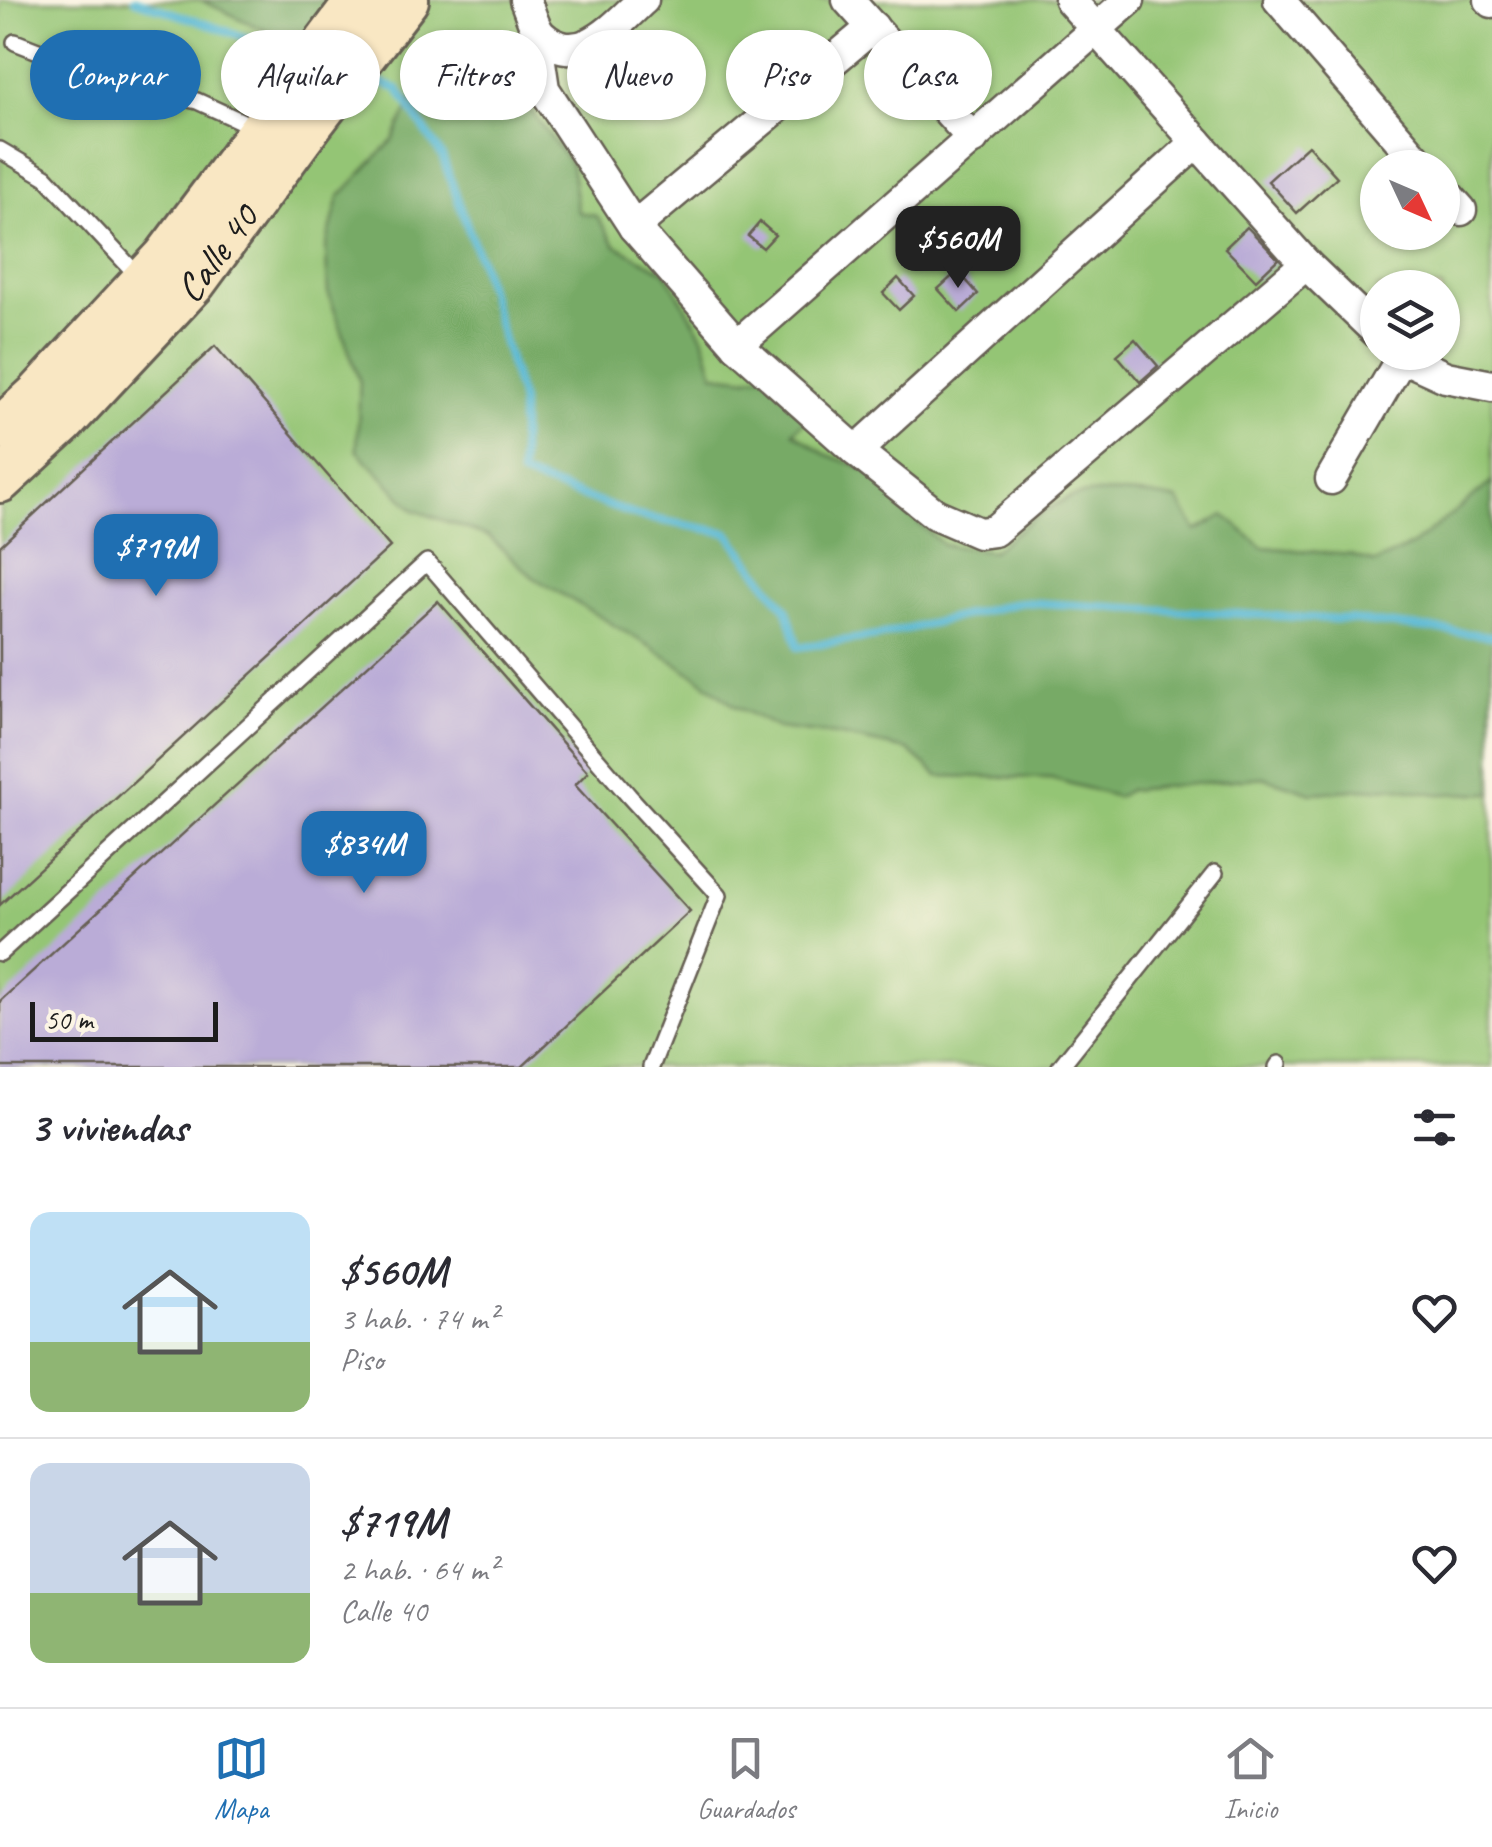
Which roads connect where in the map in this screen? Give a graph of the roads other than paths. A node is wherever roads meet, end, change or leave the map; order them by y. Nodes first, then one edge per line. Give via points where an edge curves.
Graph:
1 (358, 0) edge
2 (407, 0) edge
3 (525, 0) edge
4 (643, 0) edge
5 (848, 0) edge
6 (1070, 0) edge
7 (1129, 0) edge
8 (1279, 0) edge
9 (873, 27) junction
10 (1096, 29) junction
11 (538, 30) edge
12 (547, 39) edge
13 (15, 42) dead end
14 (547, 94) edge
15 (282, 121) junction
16 (973, 138) junction
17 (1198, 142) junction
18 (0, 150) edge
19 (1408, 150) edge
20 (634, 227) junction
21 (1306, 264) junction
22 (143, 281) junction
23 (1360, 316) edge
24 (736, 346) junction
25 (1392, 370) edge
26 (1433, 370) edge
27 (1492, 386) edge
28 (0, 429) edge
29 (856, 451) junction
30 (1331, 478) dead end
31 (0, 481) edge
32 (1215, 873) dead end
33 (0, 953) edge
34 (651, 1067) edge
35 (1060, 1067) edge

1 - 15 main road, Calle 40
2 - 15 main road, Calle 40
3 - 11 street
4 - 12 street via 591,45 565,48
5 - 9 street
6 - 10 street
7 - 10 street
8 - 19 street
9 - 16 street
9 - 20 street
10 - 16 street
10 - 17 street
13 - 15 lane via 120,82
14 - 20 street
15 - 22 main road, Calle 40
15 - 31 main road, Calle 40 via 194,283
16 - 24 street
17 - 21 street
17 - 29 street
18 - 22 lane via 46,177
20 - 24 street
21 - 23 street
21 - 29 street via 994,530 979,533 935,514
22 - 28 main road, Calle 40
24 - 29 street
25 - 30 street
26 - 27 street
32 - 35 lane
33 - 34 lane via 427,562 718,895

